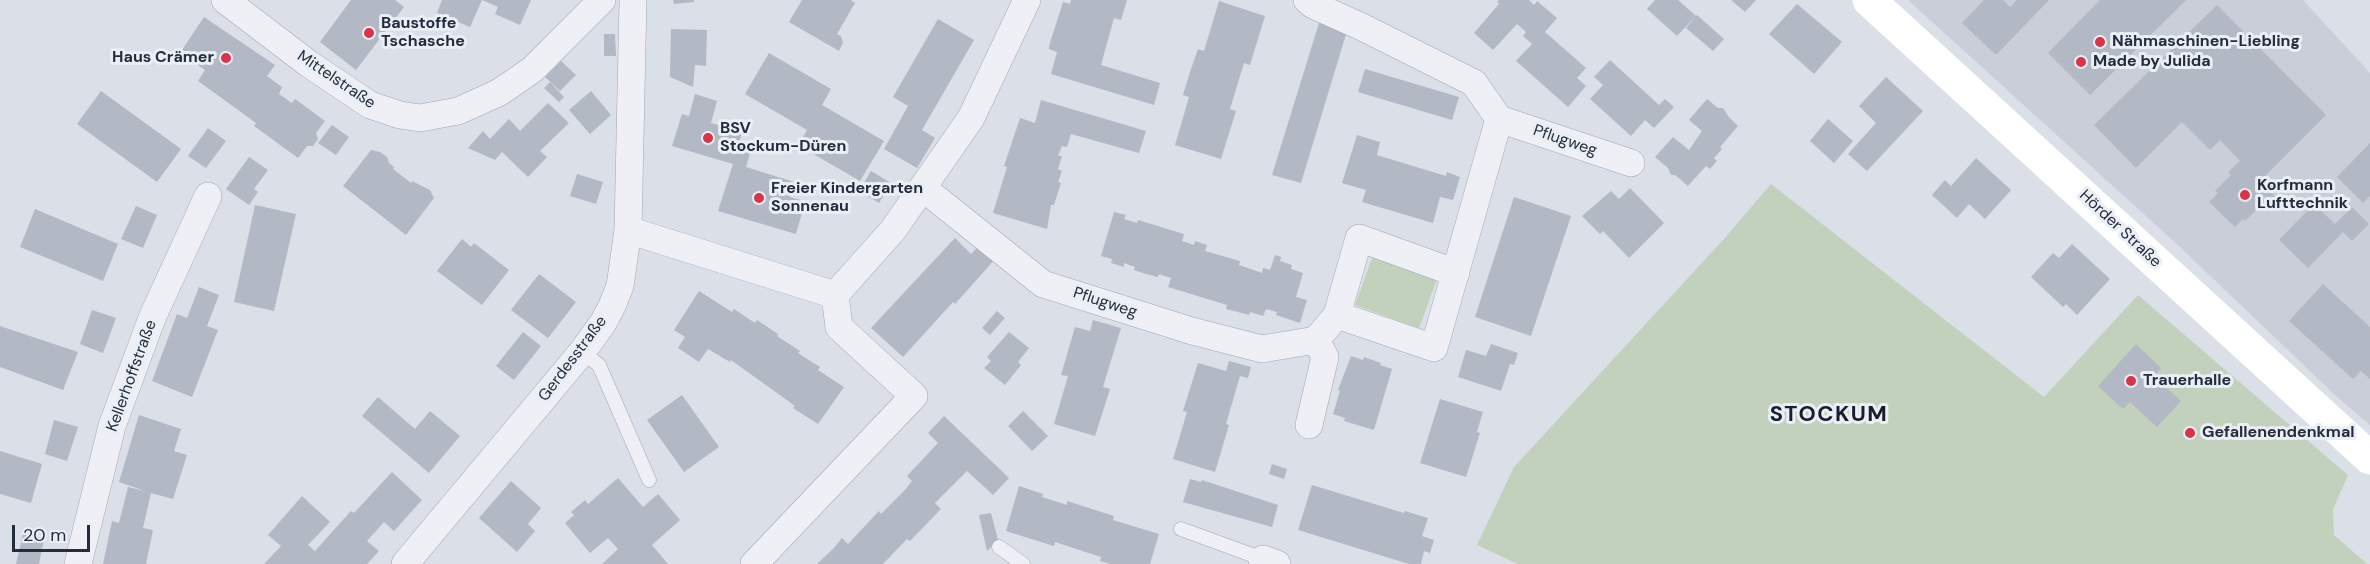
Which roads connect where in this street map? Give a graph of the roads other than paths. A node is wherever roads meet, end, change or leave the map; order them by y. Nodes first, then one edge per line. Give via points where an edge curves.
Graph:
1 (225, 0) edge
2 (602, 0) edge
3 (633, 0) edge
4 (1027, 0) edge
5 (1307, 0) edge
6 (1869, 0) edge
7 (1499, 119) junction
8 (1631, 164) dead end
9 (923, 188) junction
10 (208, 196) dead end
11 (628, 230) junction
12 (1456, 273) junction
13 (835, 295) junction
14 (1337, 315) junction
15 (1316, 340) junction
16 (582, 352) junction
17 (1309, 425) dead end
18 (2370, 458) edge
19 (649, 480) dead end
20 (1181, 530) dead end
21 (999, 547) dead end
22 (1267, 562) edge
23 (78, 564) edge
24 (405, 564) edge
25 (754, 564) edge
26 (1023, 564) edge

1 - 2 street, Mittelstraße via 370,105 420,118 458,111 516,81
3 - 11 street, Gerdesstraße
4 - 9 street via 971,118
5 - 7 street via 1474,83
6 - 18 main road, Hörder Straße
7 - 8 street, Pflugweg
7 - 12 street
9 - 13 street via 893,230
9 - 15 street, Pflugweg via 1043,284 1262,349
10 - 23 street, Kellerhoffstraße via 152,318 112,426
11 - 13 street
11 - 16 street, Gerdesstraße via 620,286 603,323
12 - 14 street via 1434,348
12 - 14 street via 1359,238
13 - 25 street via 839,327 914,396
14 - 15 street
15 - 17 street via 1325,357
16 - 19 lane via 599,365
16 - 24 street, Gerdesstraße
20 - 22 lane
21 - 26 lane

